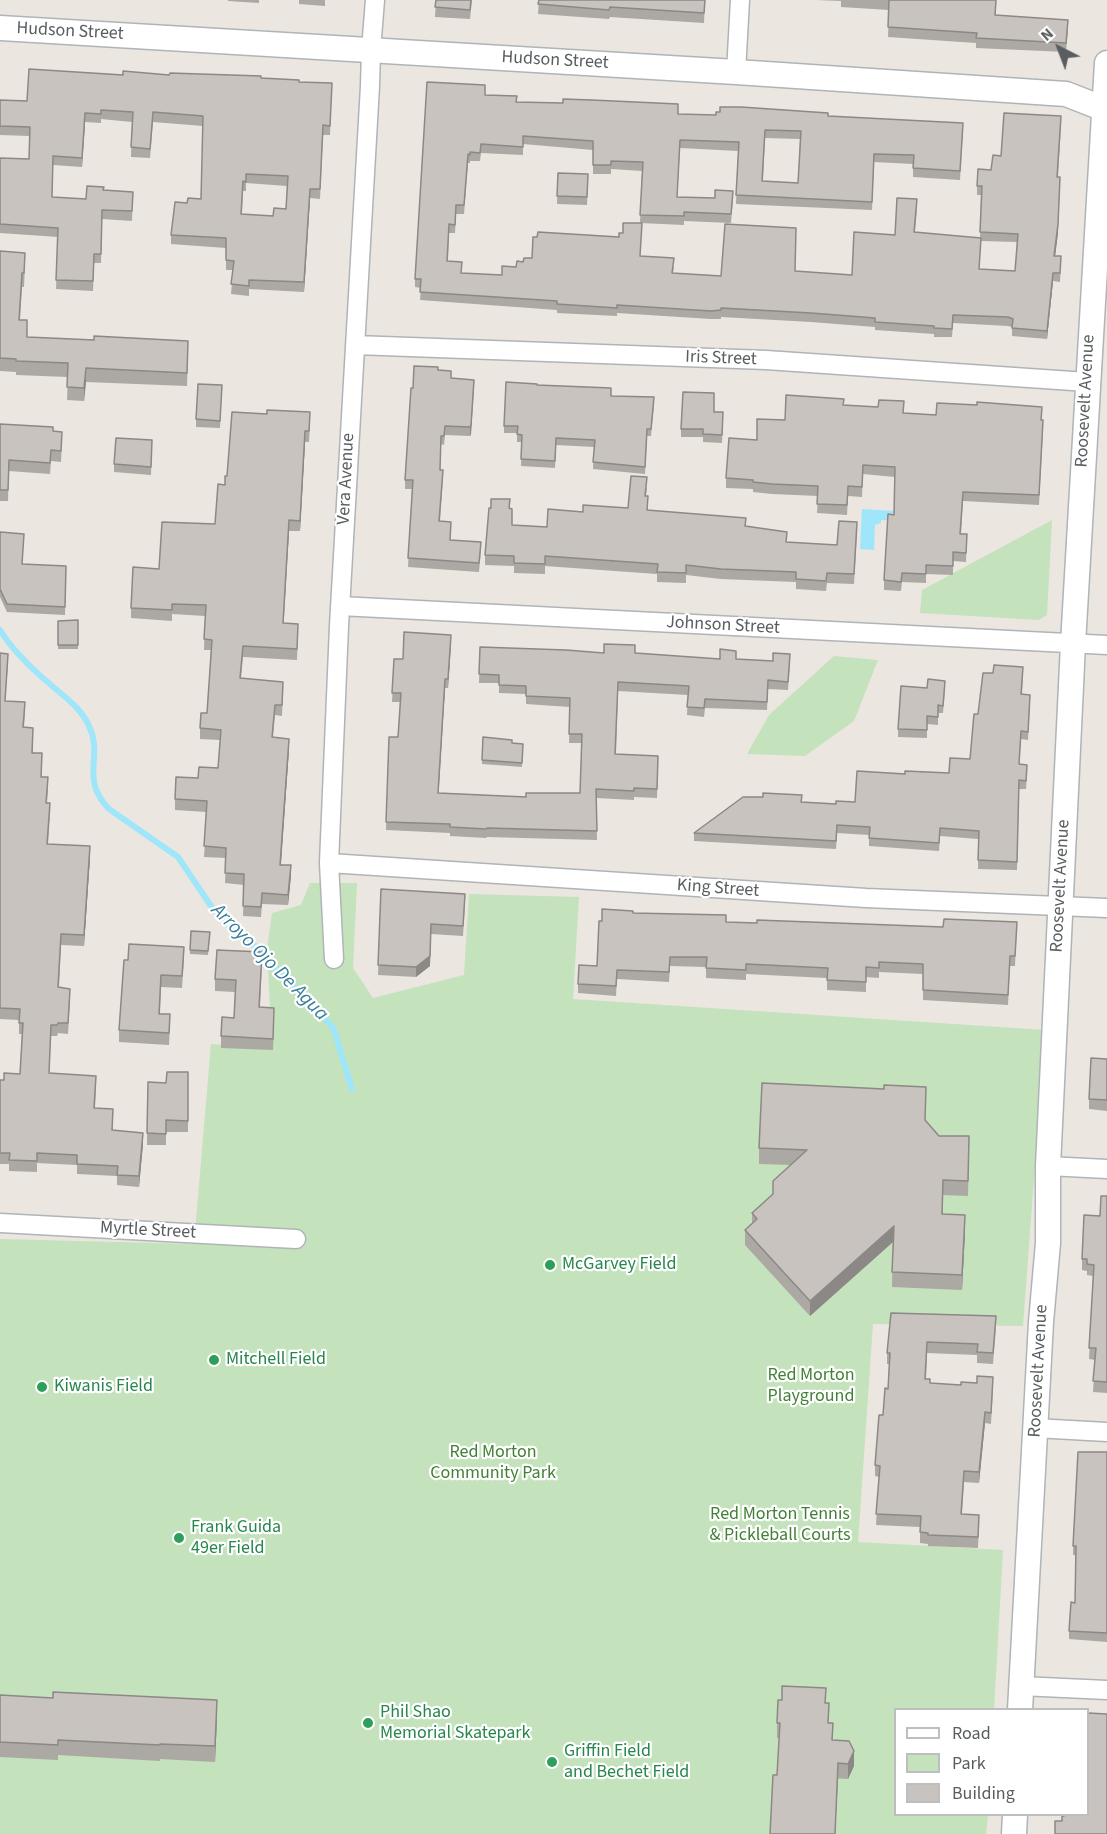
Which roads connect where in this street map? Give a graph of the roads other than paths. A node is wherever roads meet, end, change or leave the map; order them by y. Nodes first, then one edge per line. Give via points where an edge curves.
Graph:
1 (375, 0) edge
2 (740, 0) edge
3 (0, 28) edge
4 (370, 50) junction
5 (1107, 63) edge
6 (736, 72) junction
7 (1105, 109) edge
8 (355, 345) junction
9 (1087, 382) junction
10 (340, 606) junction
11 (1073, 644) junction
12 (1107, 645) edge
13 (330, 863) junction
14 (1060, 907) junction
15 (1107, 908) edge
16 (334, 959) dead end
17 (1048, 1166) junction
18 (1107, 1169) edge
19 (0, 1223) edge
20 (296, 1239) dead end
21 (1035, 1428) junction
22 (1107, 1431) edge
23 (1021, 1686) junction
24 (1107, 1690) edge
25 (1020, 1708) edge
26 (1015, 1816) edge
27 (1014, 1834) edge

1 - 4 street, Vera Avenue
2 - 6 street
3 - 4 street, Hudson Street
4 - 6 street, Hudson Street
4 - 8 street, Vera Avenue
5 - 7 street, Roosevelt Avenue
6 - 7 street, Hudson Street via 1066,94
7 - 9 street, Roosevelt Avenue
8 - 9 street, Iris Street via 766,360
8 - 10 street, Vera Avenue
9 - 11 street, Roosevelt Avenue
10 - 11 street, Johnson Street
10 - 13 street, Vera Avenue
11 - 12 street, Johnson Street
11 - 14 street, Roosevelt Avenue
13 - 14 street, King Street
13 - 16 street, Vera Avenue
14 - 15 street, King Street
14 - 17 street, Roosevelt Avenue
17 - 18 street
17 - 21 street, Roosevelt Avenue via 1048,1243
19 - 20 street, Myrtle Street
21 - 22 street
21 - 23 street, Roosevelt Avenue
23 - 24 street
23 - 25 street, Roosevelt Avenue
26 - 27 street

